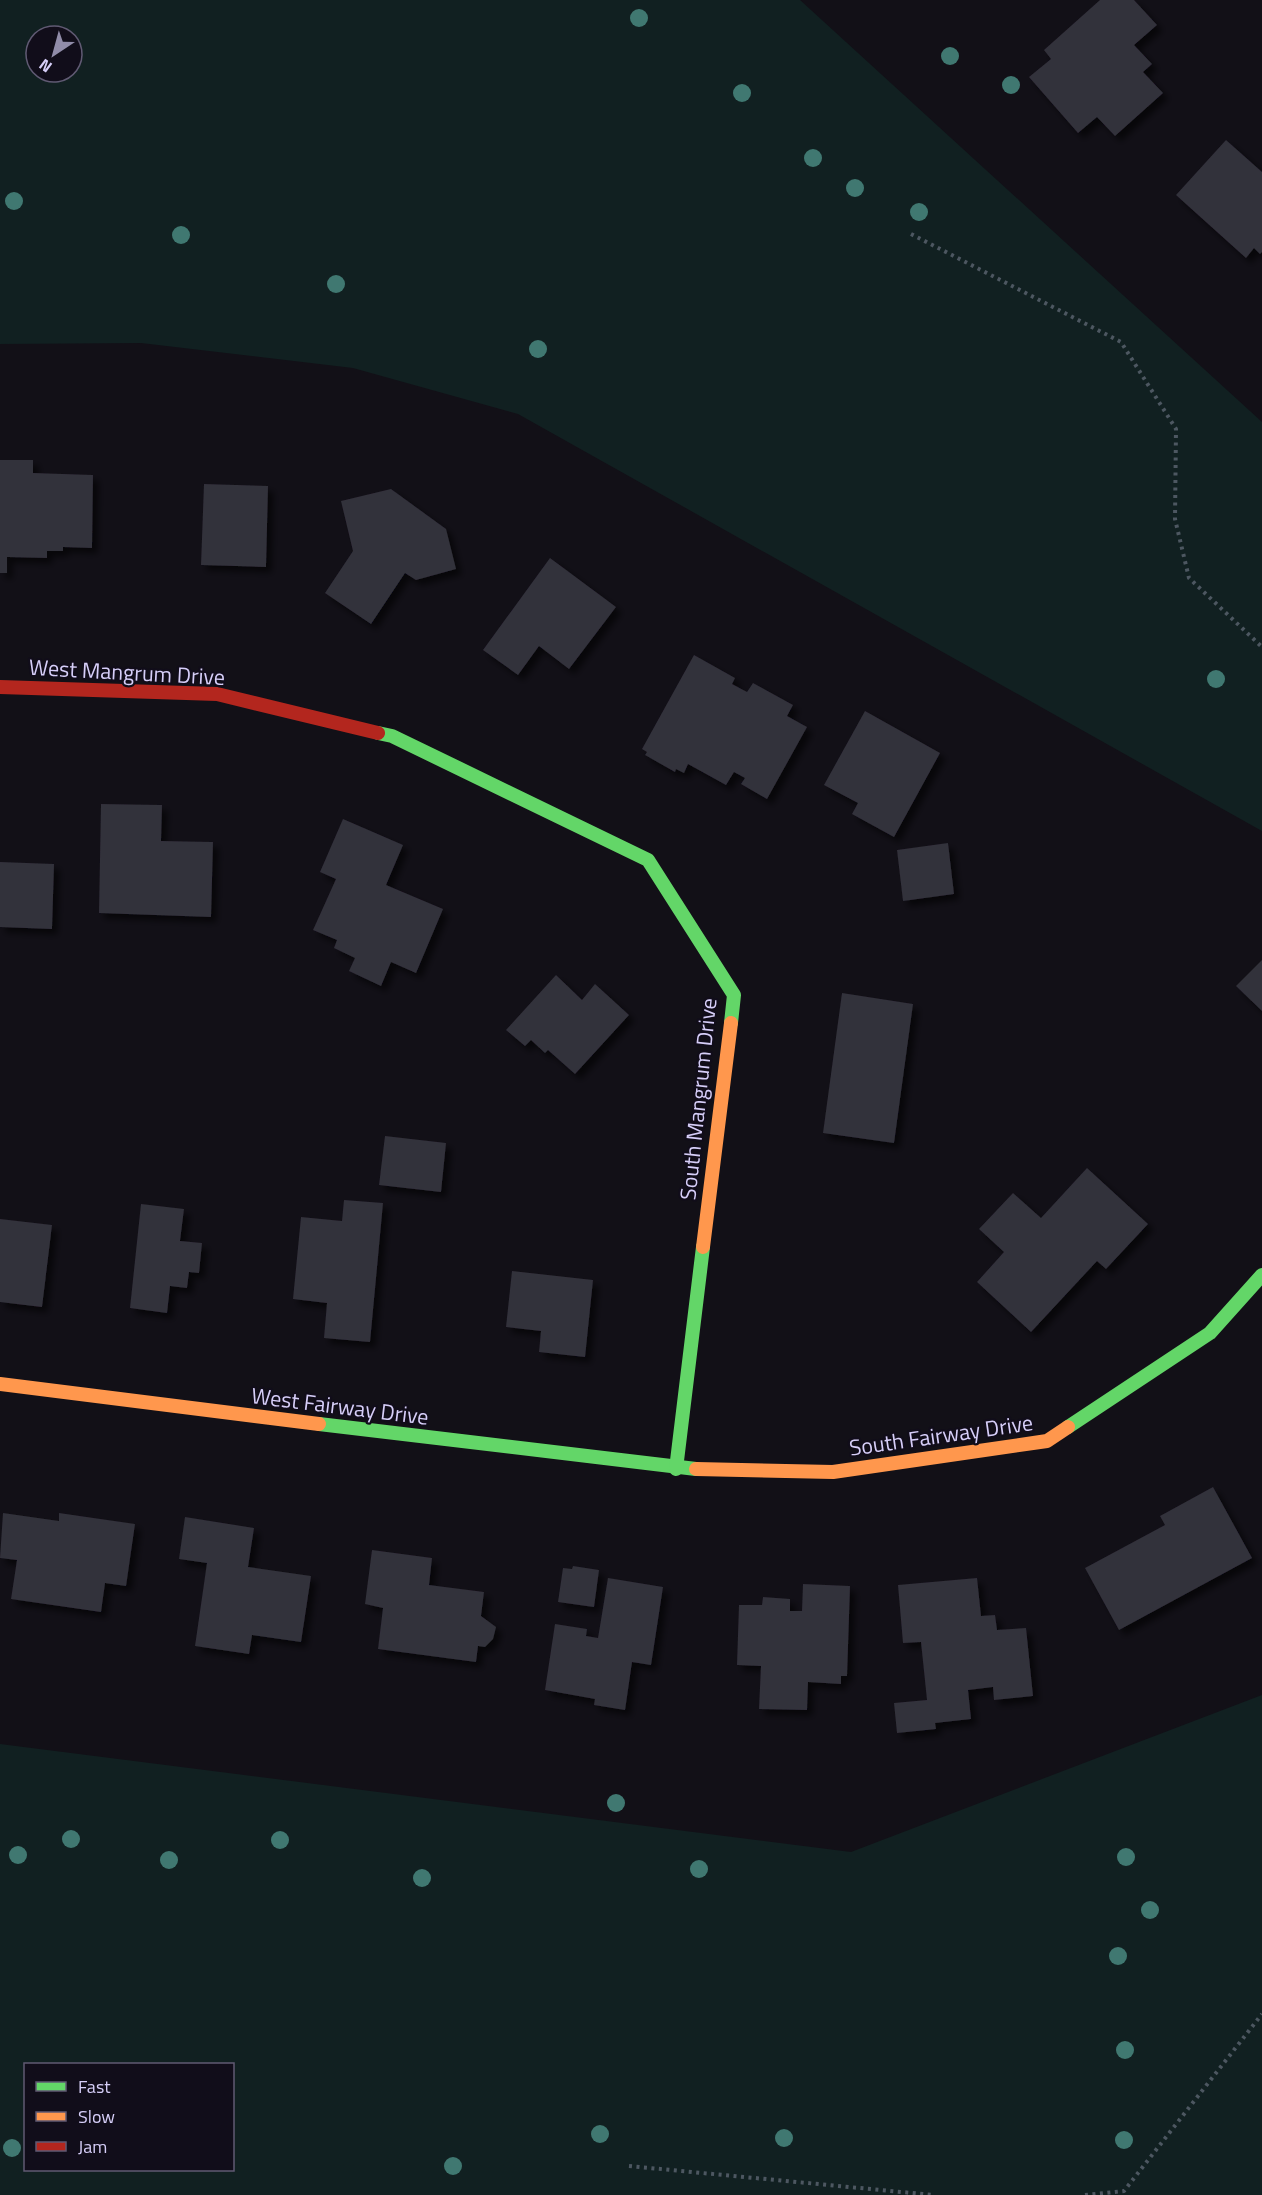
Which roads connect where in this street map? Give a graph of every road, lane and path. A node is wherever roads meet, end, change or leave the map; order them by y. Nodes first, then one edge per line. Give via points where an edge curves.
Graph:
1 (911, 234) dead end
2 (1262, 646) edge
3 (0, 687) edge
4 (392, 736) joint
5 (1262, 1275) edge
6 (0, 1384) edge
7 (676, 1469) junction
8 (1262, 2014) edge
9 (628, 2166) dead end
10 (933, 2195) edge
11 (1085, 2195) edge

1 - 2 path via 1121,342 1176,429 1175,519 1189,578
3 - 4 street, West Mangrum Drive via 217,694
4 - 7 street, South Mangrum Drive via 648,860 734,995
5 - 7 street, South Fairway Drive via 1210,1333 1047,1441 833,1472
6 - 7 street, West Fairway Drive
8 - 11 path via 1124,2191
9 - 10 path

